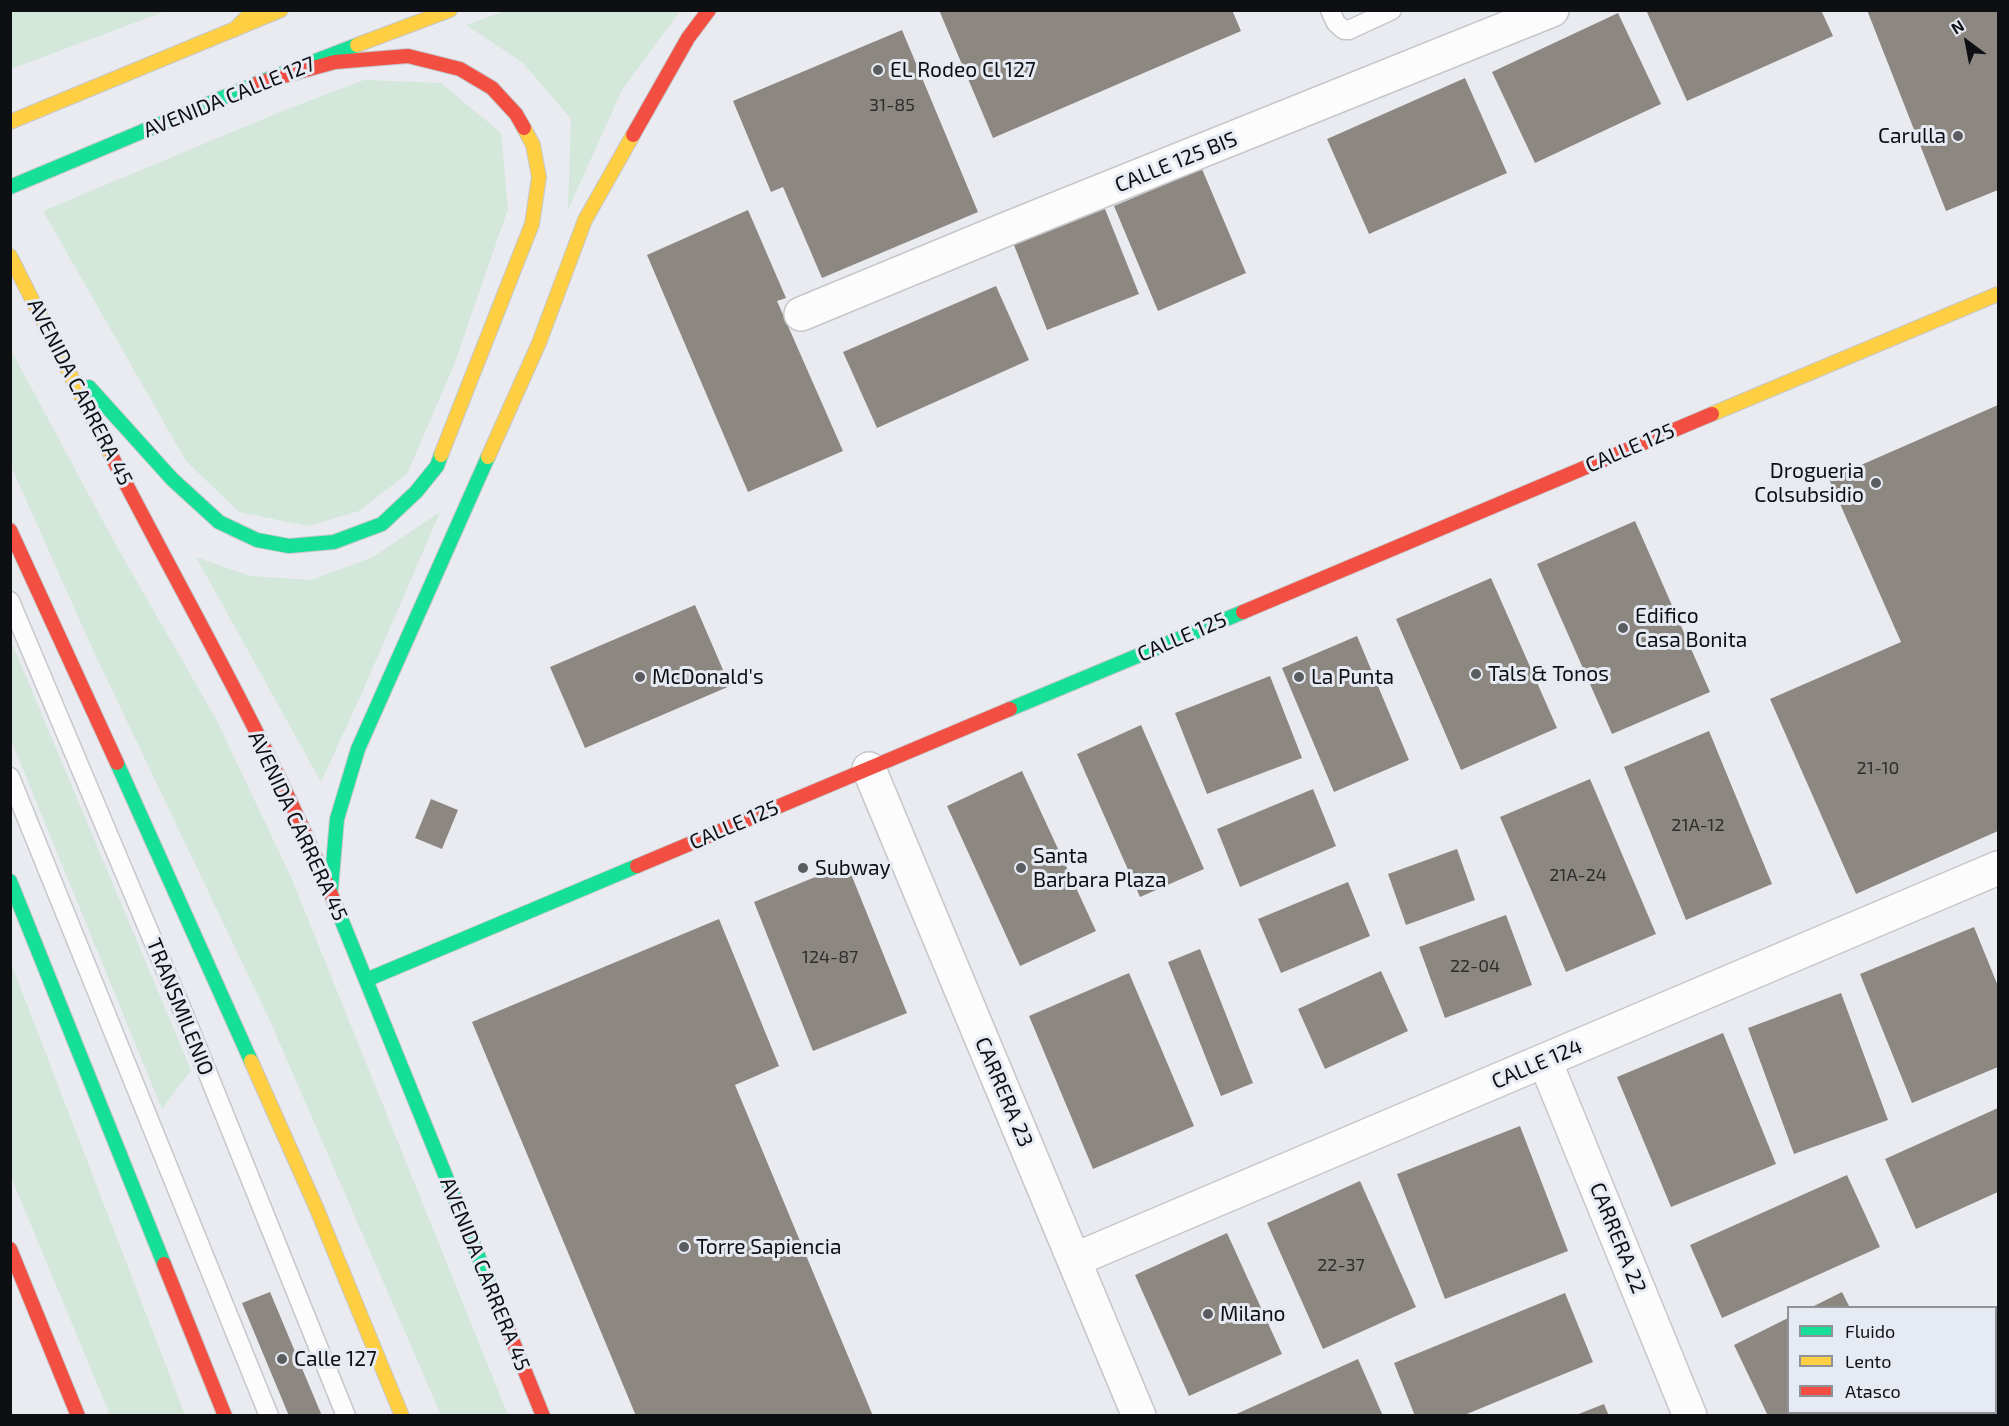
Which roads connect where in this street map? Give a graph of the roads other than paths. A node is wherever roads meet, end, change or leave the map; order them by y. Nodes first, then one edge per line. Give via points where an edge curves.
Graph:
1 (254, 10) edge
2 (281, 10) edge
3 (450, 10) edge
4 (709, 10) edge
5 (1330, 10) edge
6 (1392, 10) edge
7 (1552, 10) edge
8 (234, 30) junction
9 (258, 83) junction
10 (10, 122) edge
11 (10, 187) edge
12 (10, 256) edge
13 (1998, 294) edge
14 (801, 314) dead end
15 (62, 357) junction
16 (10, 530) edge
17 (10, 601) edge
18 (869, 769) junction
19 (10, 777) edge
20 (1998, 868) edge
21 (10, 881) edge
22 (331, 893) junction
23 (366, 980) junction
24 (1545, 1061) junction
25 (10, 1249) edge
26 (1074, 1260) junction
27 (78, 1416) edge
28 (225, 1416) edge
29 (269, 1416) edge
30 (346, 1416) edge
31 (402, 1416) edge
32 (543, 1416) edge
33 (1139, 1416) edge
34 (1690, 1416) edge

1 - 8 main road
2 - 8 main road
3 - 9 main road, AVENIDA CALLE 127
4 - 22 main road via 688,38 585,220 539,343 358,748 337,819
5 - 6 lane via 1344,30
7 - 14 street, CALLE 125 BIS
8 - 10 main road
9 - 11 main road, AVENIDA CALLE 127
9 - 15 main road via 336,62 408,56 460,69 492,88 516,114 533,145 538,177 532,224 437,466 382,524 334,542 289,546 257,540 219,522 172,478
12 - 15 main road, AVENIDA CARRERA 45
13 - 18 main road, CALLE 125
15 - 22 main road, AVENIDA CARRERA 45 via 223,666
16 - 31 main road via 200,944 316,1207
17 - 30 lane, TRANSMILENIO via 183,1012
18 - 23 main road, CALLE 125
18 - 26 street, CARRERA 23
19 - 29 lane
20 - 24 street, CALLE 124
21 - 28 main road
22 - 23 main road, AVENIDA CARRERA 45
23 - 32 main road, AVENIDA CARRERA 45
24 - 26 street, CALLE 124
24 - 34 street, CARRERA 22
25 - 27 main road
26 - 33 street, CARRERA 23

